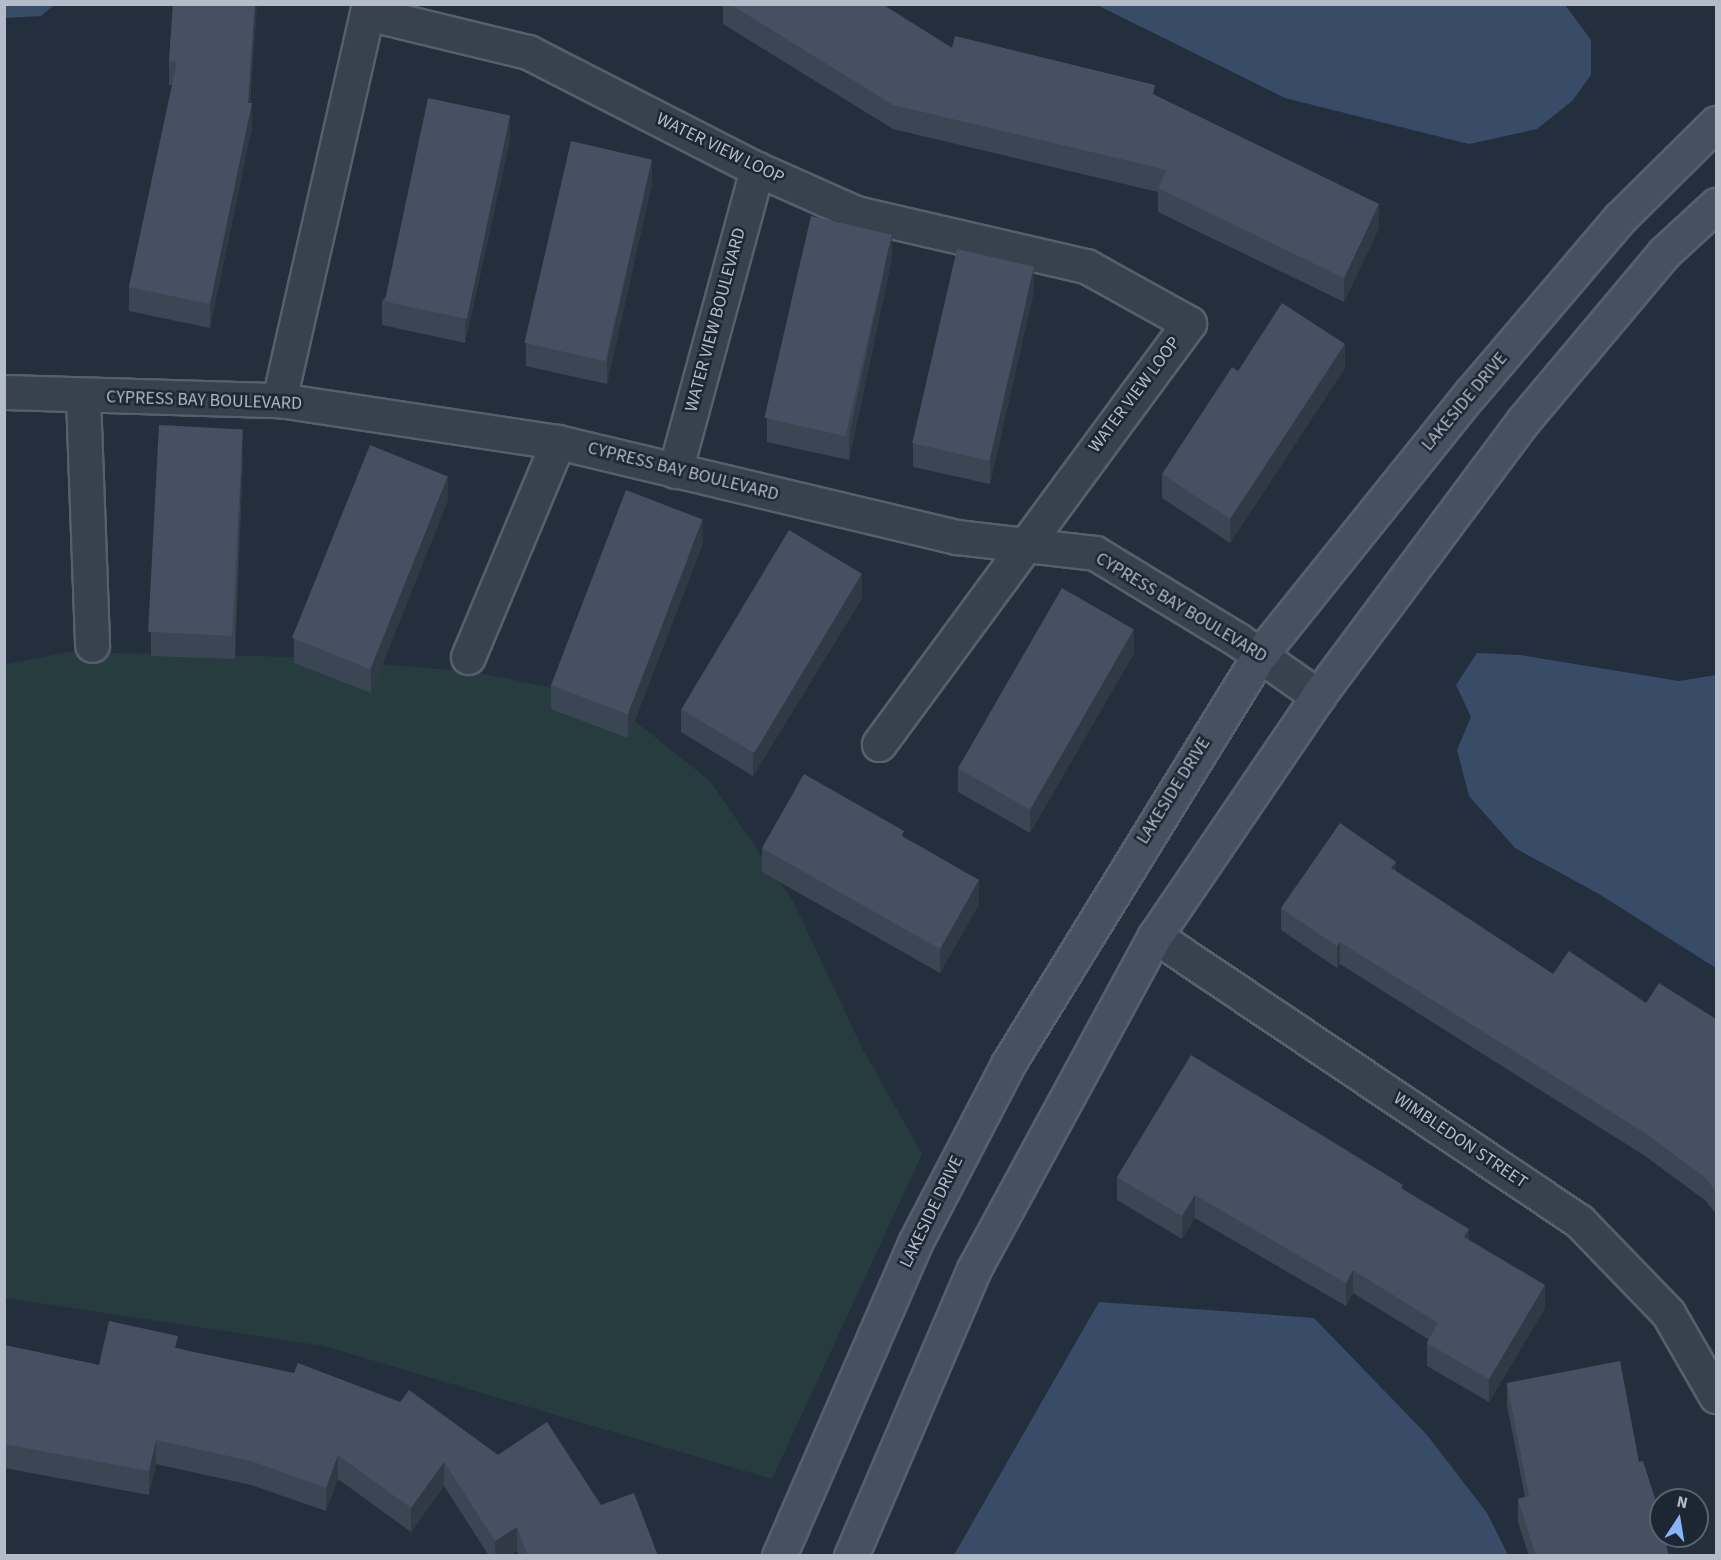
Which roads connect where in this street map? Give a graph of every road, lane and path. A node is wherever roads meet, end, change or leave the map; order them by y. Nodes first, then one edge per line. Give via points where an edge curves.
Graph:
1 (1716, 123) edge
2 (757, 169) junction
3 (1716, 206) edge
4 (4, 392) edge
5 (83, 397) junction
6 (279, 400) junction
7 (558, 442) junction
8 (675, 471) junction
9 (1024, 542) junction
10 (92, 645) dead end
11 (1260, 655) junction
12 (468, 657) dead end
13 (1318, 696) junction
14 (879, 744) dead end
15 (1155, 936) junction
16 (1716, 1396) edge
17 (779, 1556) edge
18 (851, 1556) edge

1 - 11 street, LAKESIDE DRIVE via 1612,227 1471,393
2 - 6 street, WATER VIEW LOOP via 528,52 367,13
2 - 8 street, WATER VIEW BOULEVARD
2 - 9 street, WATER VIEW LOOP via 856,213 1086,266 1189,322
3 - 13 street via 1664,252 1523,422
4 - 5 street, CYPRESS BAY BOULEVARD
5 - 6 street, CYPRESS BAY BOULEVARD
5 - 10 street
6 - 7 street, CYPRESS BAY BOULEVARD
7 - 8 street, CYPRESS BAY BOULEVARD
7 - 12 street
8 - 9 street, CYPRESS BAY BOULEVARD via 957,537
9 - 11 street, CYPRESS BAY BOULEVARD via 1095,554
9 - 14 street
11 - 13 street, CYPRESS BAY BOULEVARD
11 - 17 street, LAKESIDE DRIVE via 1008,1064 915,1243
13 - 15 street
15 - 16 street, WIMBLEDON STREET via 1580,1221 1668,1313
15 - 18 street via 974,1269

